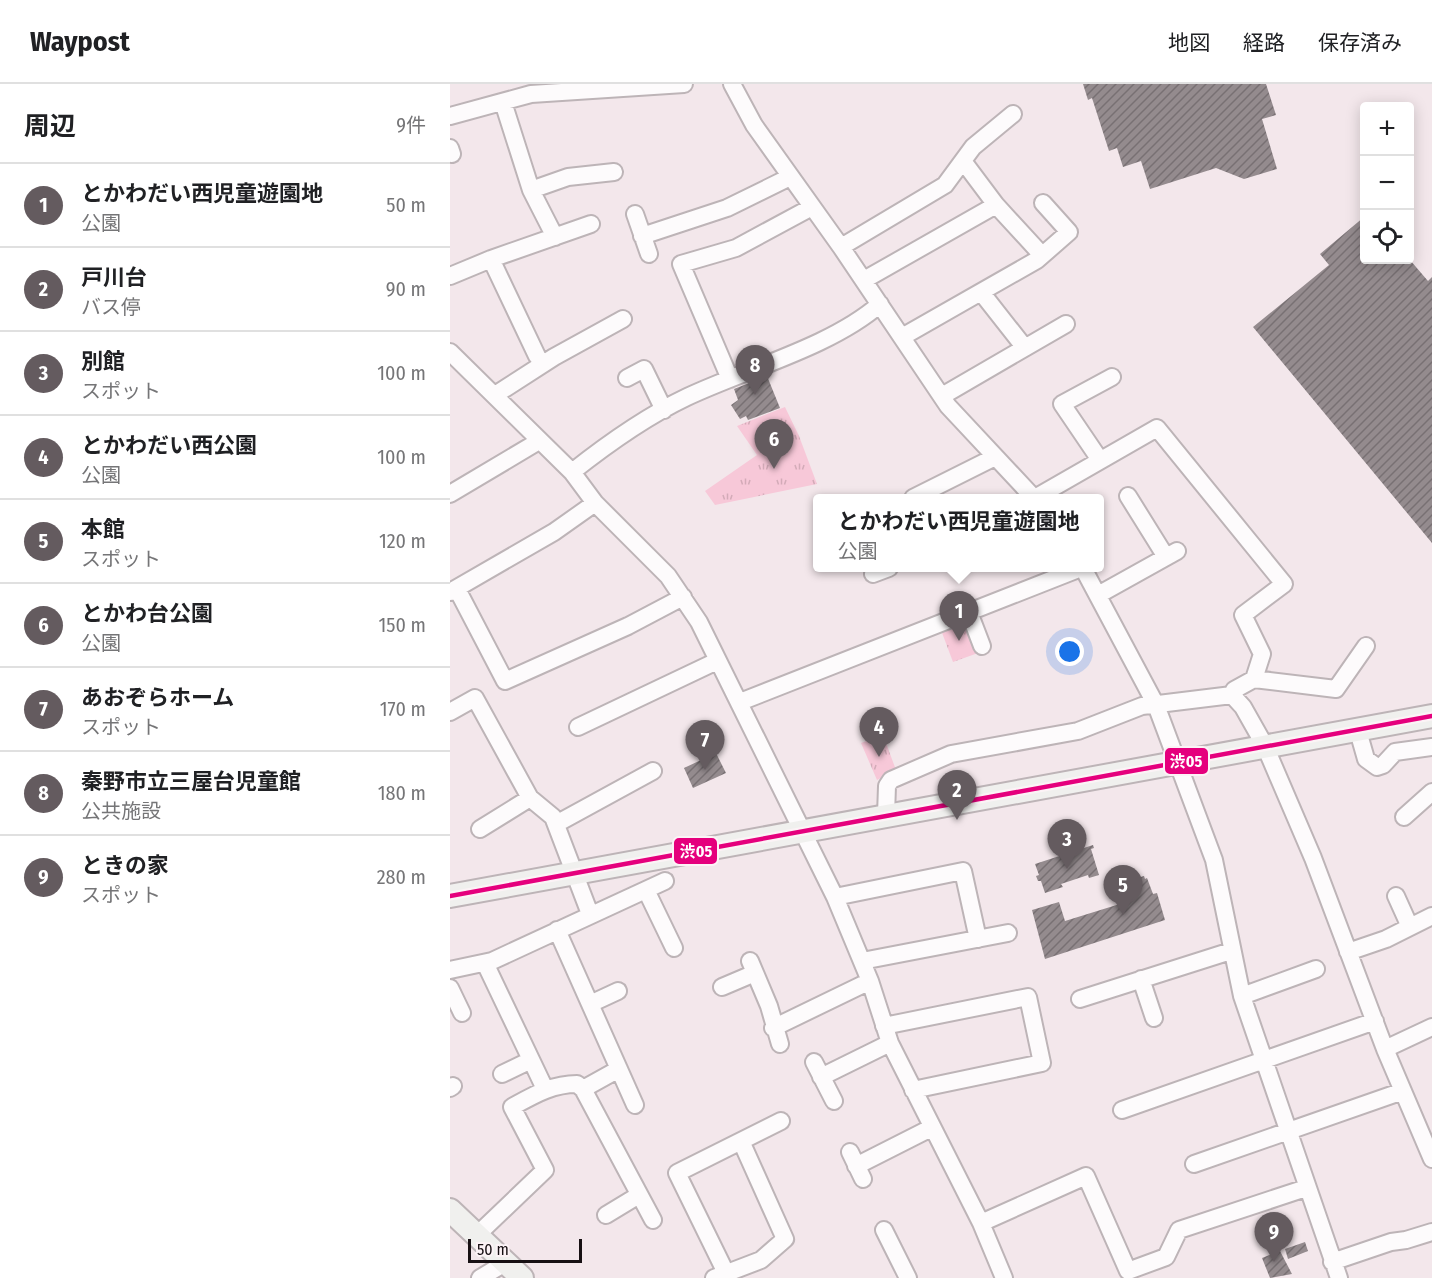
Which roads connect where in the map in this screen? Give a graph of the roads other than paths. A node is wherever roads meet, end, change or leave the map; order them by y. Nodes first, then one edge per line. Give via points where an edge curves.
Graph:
1 (684, 84) edge
2 (732, 84) edge
3 (503, 102) junction
4 (1013, 114) dead end
5 (450, 116) edge
6 (963, 161) junction
7 (614, 172) dead end
8 (790, 177) junction
9 (531, 190) junction
10 (1043, 203) dead end
11 (996, 205) junction
12 (812, 207) junction
13 (635, 214) dead end
14 (591, 224) dead end
15 (642, 236) junction
16 (555, 237) junction
17 (841, 247) junction
18 (649, 254) dead end
19 (1041, 254) junction
20 (491, 259) junction
21 (450, 276) edge
22 (864, 280) junction
23 (981, 292) junction
24 (880, 304) junction
25 (623, 319) dead end
26 (1066, 324) dead end
27 (902, 337) junction
28 (1025, 348) junction
29 (450, 352) edge
30 (537, 356) dead end
31 (1112, 377) dead end
32 (627, 378) dead end
33 (730, 379) junction
34 (495, 395) junction
35 (942, 396) junction
36 (664, 410) junction
37 (539, 441) junction
38 (995, 457) junction
39 (1100, 460) junction
40 (572, 472) junction
41 (450, 494) edge
42 (924, 494) edge
43 (1030, 494) edge
44 (1041, 494) edge
45 (596, 503) junction
46 (1138, 503) dead end
47 (1069, 572) edge
48 (1085, 572) edge
49 (453, 590) edge
50 (1098, 595) junction
51 (683, 597) junction
52 (969, 612) junction
53 (982, 646) dead end
54 (1366, 646) dead end
55 (717, 661) junction
56 (1254, 679) junction
57 (1232, 695) junction
58 (740, 702) junction
59 (1156, 705) junction
60 (450, 712) edge
61 (1432, 716) edge
62 (578, 727) dead end
63 (1358, 731) junction
64 (1265, 746) junction
65 (1432, 747) edge
66 (1177, 764) junction
67 (653, 771) dead end
68 (1432, 792) edge
69 (530, 798) junction
70 (886, 815) junction
71 (1404, 817) dead end
72 (556, 824) junction
73 (480, 829) dead end
74 (804, 831) junction
75 (575, 873) junction
76 (665, 881) dead end
77 (646, 890) junction
78 (450, 896) edge
79 (1396, 896) dead end
80 (835, 897) junction
81 (590, 914) junction
82 (1432, 916) edge
83 (1410, 927) junction
84 (556, 930) junction
85 (1008, 933) dead end
86 (978, 939) junction
87 (674, 948) dead end
88 (1231, 951) junction
89 (1348, 952) junction
90 (862, 961) junction
91 (485, 963) junction
92 (1316, 969) dead end
93 (450, 970) edge
94 (1141, 979) junction
95 (870, 981) junction
96 (722, 987) dead end
97 (450, 988) edge
98 (618, 991) dead end
99 (1242, 996) junction
100 (1080, 999) dead end
101 (590, 1004) junction
102 (462, 1012) dead end
103 (1154, 1018) dead end
104 (1375, 1022) junction
105 (884, 1026) junction
106 (1432, 1027) edge
107 (774, 1028) junction
108 (890, 1043) junction
109 (780, 1044) dead end
110 (1385, 1048) junction
111 (531, 1060) junction
112 (1263, 1062) junction
113 (619, 1069) junction
114 (502, 1074) dead end
115 (545, 1089) junction
116 (583, 1089) junction
117 (913, 1090) junction
118 (1403, 1091) junction
119 (834, 1101) dead end
120 (635, 1105) dead end
121 (1122, 1110) dead end
122 (781, 1121) dead end
123 (931, 1128) junction
124 (1287, 1132) junction
125 (741, 1141) junction
126 (1432, 1159) edge
127 (1194, 1164) dead end
128 (856, 1166) dead end
129 (1306, 1188) junction
130 (639, 1195) junction
131 (450, 1210) edge
132 (606, 1215) dead end
133 (653, 1220) dead end
134 (981, 1223) junction
135 (884, 1230) dead end
136 (1432, 1232) edge
137 (476, 1236) junction
138 (505, 1263) junction
139 (1333, 1273) edge
140 (1129, 1274) edge
141 (720, 1275) edge
142 (480, 1278) edge
143 (522, 1278) edge
144 (908, 1278) edge
145 (1004, 1278) edge

1 - 3 street via 531,94
2 - 8 street via 754,125
3 - 5 street
3 - 9 street
4 - 6 street
6 - 11 street
6 - 17 street via 945,185
7 - 9 street via 568,177
8 - 12 street
8 - 15 street via 727,208
9 - 16 street
10 - 19 street via 1074,237
11 - 19 street
11 - 22 street
12 - 17 street
12 - 33 street via 736,248 681,264
13 - 15 street
14 - 16 street
15 - 18 street
16 - 20 street
17 - 22 street
19 - 23 street
20 - 21 street
20 - 30 street
22 - 24 street
23 - 27 street
23 - 28 street
24 - 27 street
24 - 33 street via 865,317
25 - 34 street
26 - 28 street
27 - 35 street
28 - 35 street
29 - 34 street
31 - 39 street via 1062,405
32 - 36 street via 644,369
33 - 36 street
34 - 37 street
35 - 38 street
36 - 40 street
37 - 40 street
37 - 41 street
38 - 42 street
38 - 43 street
39 - 44 street
39 - 56 street via 1157,428 1284,584 1243,615 1262,654
40 - 45 street
45 - 49 street
45 - 51 street via 668,576
46 - 50 street via 1171,554
47 - 52 street
48 - 50 street
49 - 51 street via 505,681
50 - 59 street
51 - 55 street
52 - 53 street
52 - 58 street
54 - 56 street via 1336,688
55 - 58 street
55 - 62 street
56 - 57 street
57 - 59 street
57 - 64 street
58 - 74 street
59 - 66 street
59 - 70 street via 1142,706 1078,731 951,754 920,766 891,780 887,786
60 - 69 street via 475,698
61 - 63 street
63 - 64 street
63 - 65 street via 1366,759 1377,767 1395,752
64 - 66 street
64 - 89 street
66 - 70 street
66 - 88 street via 1214,860
67 - 72 street
68 - 71 street
69 - 72 street
69 - 73 street
70 - 74 street
72 - 75 street
74 - 75 street
74 - 80 street
75 - 78 street
75 - 81 street
76 - 77 street
77 - 81 street
77 - 87 street
79 - 83 street
80 - 86 street via 963,871
80 - 90 street
81 - 84 street
82 - 83 street
83 - 89 street
84 - 91 street
84 - 101 street
85 - 86 street
86 - 90 street
88 - 94 street
88 - 99 street
89 - 104 street
90 - 95 street
91 - 93 street
91 - 111 street via 527,1040
92 - 99 street
94 - 100 street
94 - 103 street
95 - 105 street
95 - 107 street
96 - 107 street via 752,967
97 - 102 street
98 - 101 street
99 - 112 street
101 - 113 street
104 - 110 street
104 - 112 street
105 - 108 street
105 - 117 street via 1028,997 1042,1063
106 - 110 street
107 - 109 street
108 - 117 street
108 - 119 street via 817,1069
110 - 118 street
111 - 114 street
111 - 115 street
112 - 121 street
112 - 124 street
113 - 116 street
113 - 120 street
115 - 116 street via 577,1084
115 - 137 street via 512,1107 549,1176
116 - 130 street
117 - 123 street
118 - 124 street
118 - 126 street
122 - 125 street
123 - 128 street
123 - 134 street
124 - 127 street
124 - 129 street
125 - 141 street via 677,1173
125 - 141 street via 785,1239 761,1260
129 - 139 street
129 - 140 street via 1179,1230 1166,1257
130 - 132 street
130 - 133 street
131 - 137 street
134 - 140 street via 1086,1176
134 - 145 street
135 - 144 street
136 - 139 street
137 - 138 street
138 - 142 street
138 - 143 street

